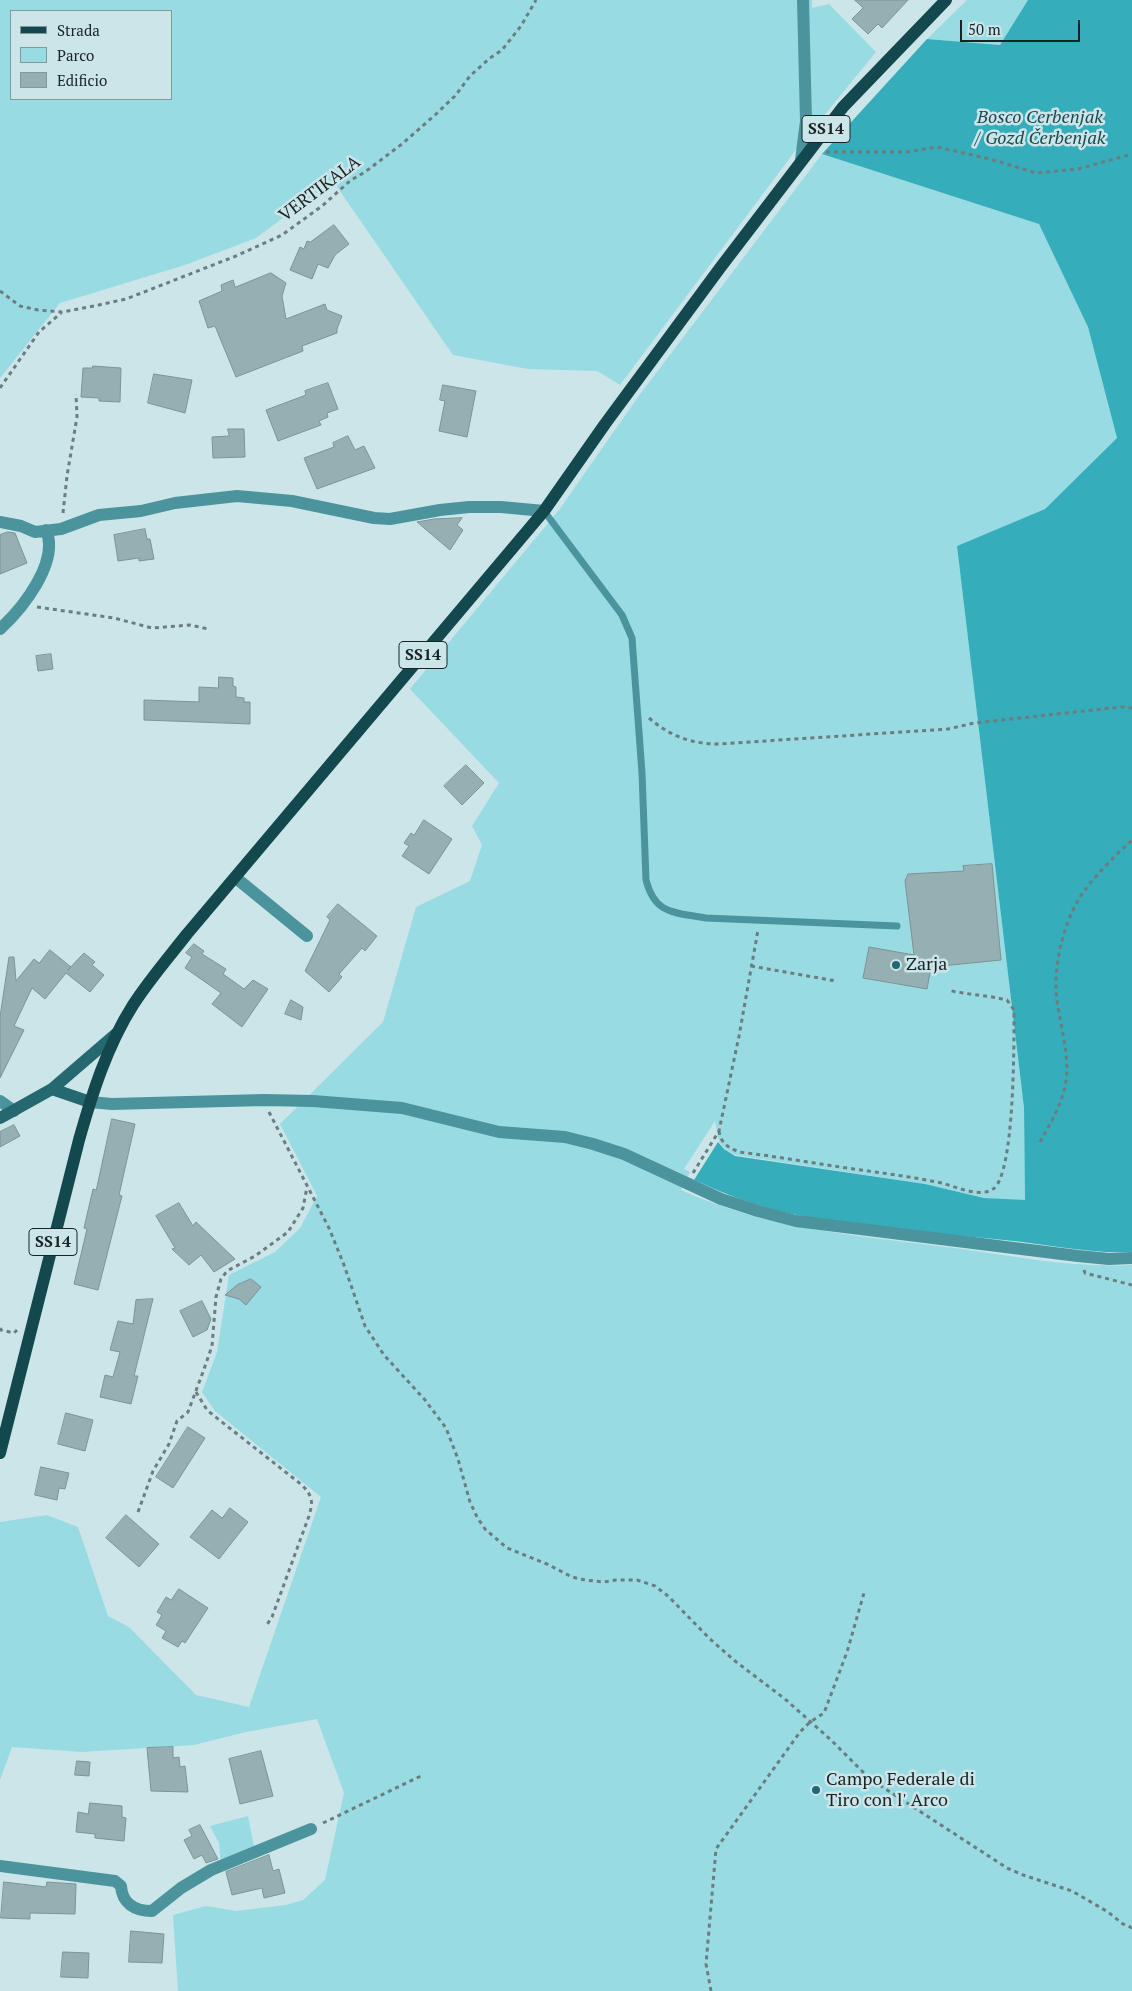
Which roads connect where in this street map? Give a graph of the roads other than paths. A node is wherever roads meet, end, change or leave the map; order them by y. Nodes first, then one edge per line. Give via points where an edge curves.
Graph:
1 (803, 0) edge
2 (946, 0) edge
3 (805, 156) junction
4 (544, 511) junction
5 (0, 522) edge
6 (46, 530) junction
7 (0, 629) edge
8 (236, 878) junction
9 (897, 926) dead end
10 (307, 936) dead end
11 (117, 1033) junction
12 (52, 1089) junction
13 (0, 1101) edge
14 (90, 1102) junction
15 (14, 1111) junction
16 (0, 1118) edge
17 (1132, 1258) edge
18 (0, 1453) edge
19 (311, 1829) road end
20 (0, 1866) edge

1 - 3 street
2 - 3 main road, SS14 via 843,107
3 - 4 main road, SS14
4 - 6 street via 469,507 390,519 292,501 237,496 99,515 61,529
4 - 8 main road, SS14
4 - 9 lane via 622,615 632,638 646,880 650,895 660,907 706,918
5 - 6 street via 34,532
6 - 7 street via 50,547 46,560 24,605
8 - 10 street
8 - 11 main road, SS14 via 164,963
11 - 12 street
11 - 14 main road, SS14
12 - 14 street
12 - 15 street
13 - 15 street
14 - 17 street via 264,1100 402,1108 499,1132 566,1137 624,1154 721,1199 796,1221 1078,1256
14 - 18 main road, SS14
15 - 16 street
19 - 20 street via 211,1870 152,1911 136,1909 126,1902 121,1886 115,1881

